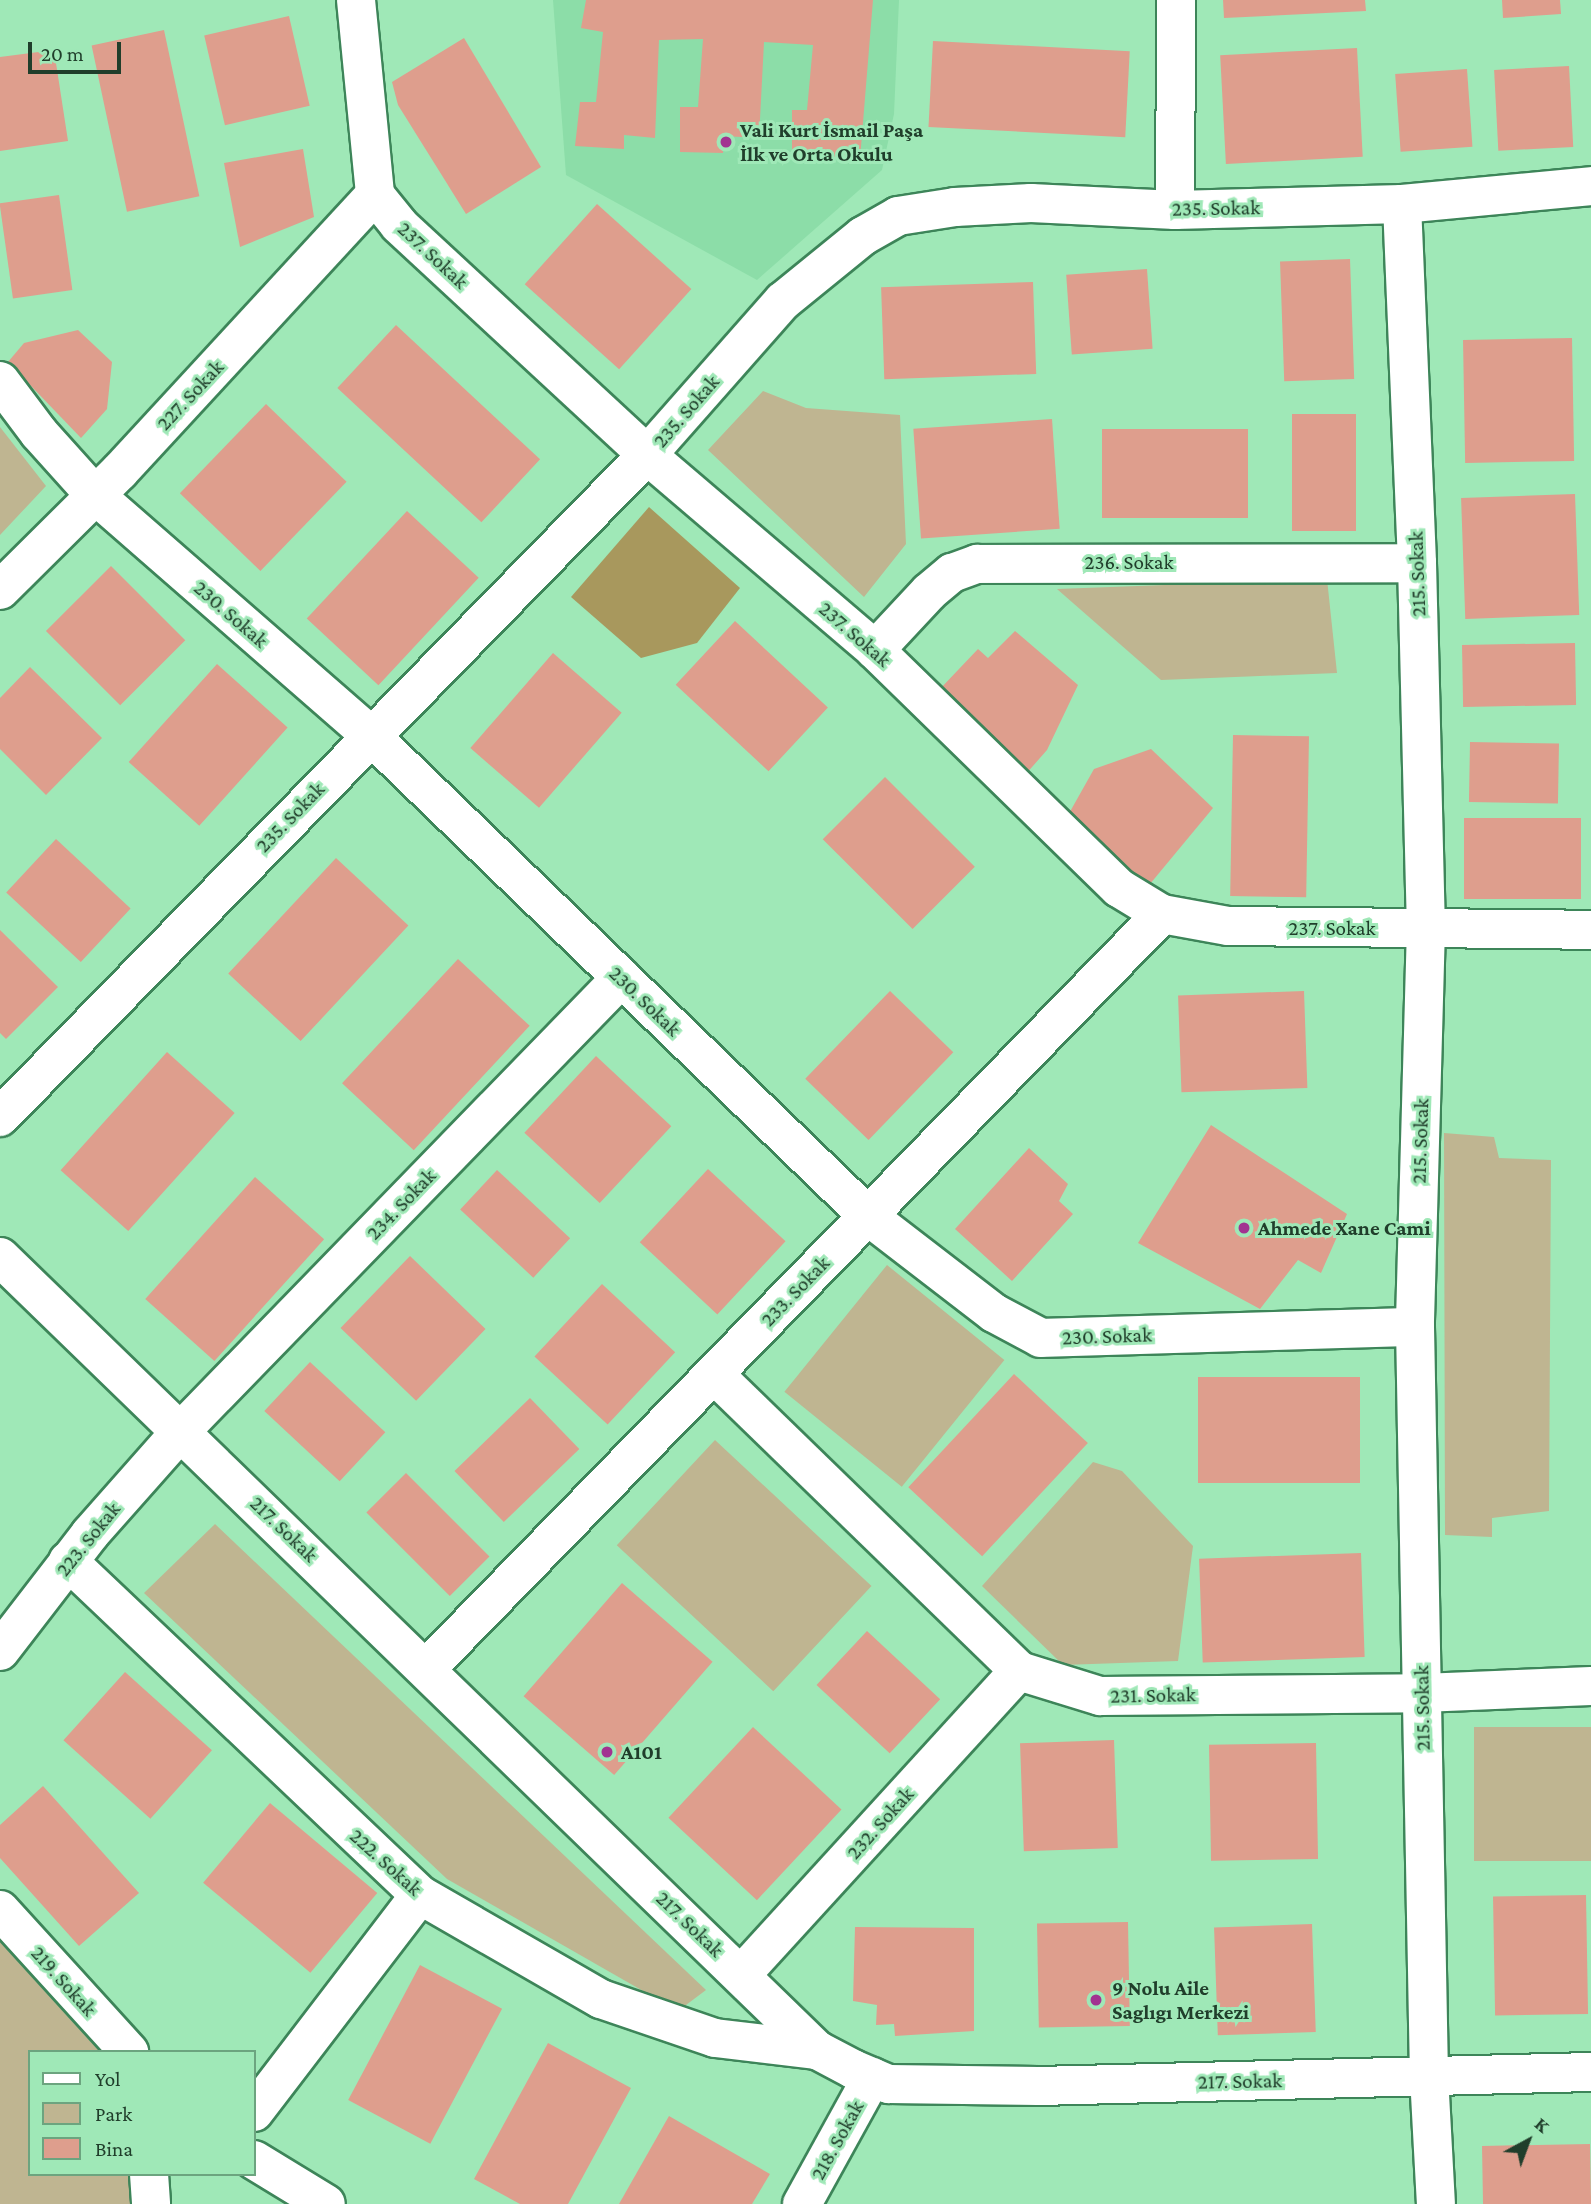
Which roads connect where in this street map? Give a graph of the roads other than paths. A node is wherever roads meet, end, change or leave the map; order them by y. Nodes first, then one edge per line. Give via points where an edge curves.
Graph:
1 (356, 0) edge
2 (1176, 0) edge
3 (1591, 186) edge
4 (375, 195) junction
5 (1402, 204) junction
6 (1175, 210) junction
7 (0, 381) edge
8 (647, 455) junction
9 (94, 494) junction
10 (1417, 563) junction
11 (0, 590) edge
12 (875, 650) junction
13 (370, 735) junction
14 (1162, 914) junction
15 (1426, 927) junction
16 (1591, 930) edge
17 (621, 978) junction
18 (0, 1117) edge
19 (868, 1216) junction
20 (0, 1257) edge
21 (1415, 1328) junction
22 (714, 1374) junction
23 (181, 1431) junction
24 (68, 1561) junction
25 (6, 1628) edge
26 (427, 1668) junction
27 (1019, 1671) junction
28 (1591, 1686) edge
29 (1422, 1693) junction
30 (420, 1895) junction
31 (0, 1910) edge
32 (742, 1974) junction
33 (127, 2050) edge
34 (817, 2050) junction
35 (1591, 2072) edge
36 (1429, 2076) junction
37 (872, 2077) junction
38 (256, 2109) edge
39 (256, 2161) edge
40 (149, 2176) edge
41 (151, 2204) edge
42 (326, 2204) edge
43 (802, 2204) edge
44 (1436, 2204) edge

1 - 4 street
2 - 6 street
3 - 5 street, 235. Sokak
4 - 8 street, 237. Sokak via 399,225
4 - 9 street, 227. Sokak
5 - 6 street, 235. Sokak
5 - 10 street, 215. Sokak
6 - 8 street, 235. Sokak via 1031,203 898,216 863,236 783,301
7 - 9 street, 230. Sokak
8 - 12 street, 237. Sokak
8 - 13 street, 235. Sokak
9 - 11 street, 227. Sokak
9 - 13 street, 230. Sokak
10 - 12 street, 236. Sokak via 977,564 953,573 929,593
10 - 15 street, 215. Sokak
12 - 14 street, 237. Sokak via 1119,888
13 - 17 street, 230. Sokak
13 - 18 street, 235. Sokak
14 - 15 street, 237. Sokak via 1241,927
14 - 19 street, 233. Sokak
15 - 16 street, 237. Sokak
15 - 21 street, 215. Sokak
17 - 19 street, 230. Sokak
17 - 23 street, 234. Sokak
19 - 21 street, 230. Sokak via 994,1313 1041,1338
19 - 22 street, 233. Sokak
20 - 23 street, 217. Sokak
21 - 29 street, 215. Sokak
22 - 26 street, 233. Sokak
22 - 27 street, 231. Sokak
23 - 24 street, 223. Sokak
23 - 26 street, 217. Sokak
24 - 25 street, 223. Sokak
24 - 30 street, 222. Sokak
26 - 32 street, 217. Sokak
27 - 29 street, 231. Sokak via 1100,1696
27 - 32 street, 232. Sokak
28 - 29 street, 231. Sokak
29 - 36 street, 215. Sokak
30 - 34 street, 222. Sokak via 601,1999 715,2038
30 - 38 street
31 - 33 street, 219. Sokak
32 - 34 street, 217. Sokak
34 - 37 street, 217. Sokak
35 - 36 street, 217. Sokak
36 - 37 street, 217. Sokak via 1038,2086 889,2084
36 - 44 street, 215. Sokak
37 - 43 street, 218. Sokak
39 - 42 street
40 - 41 street

